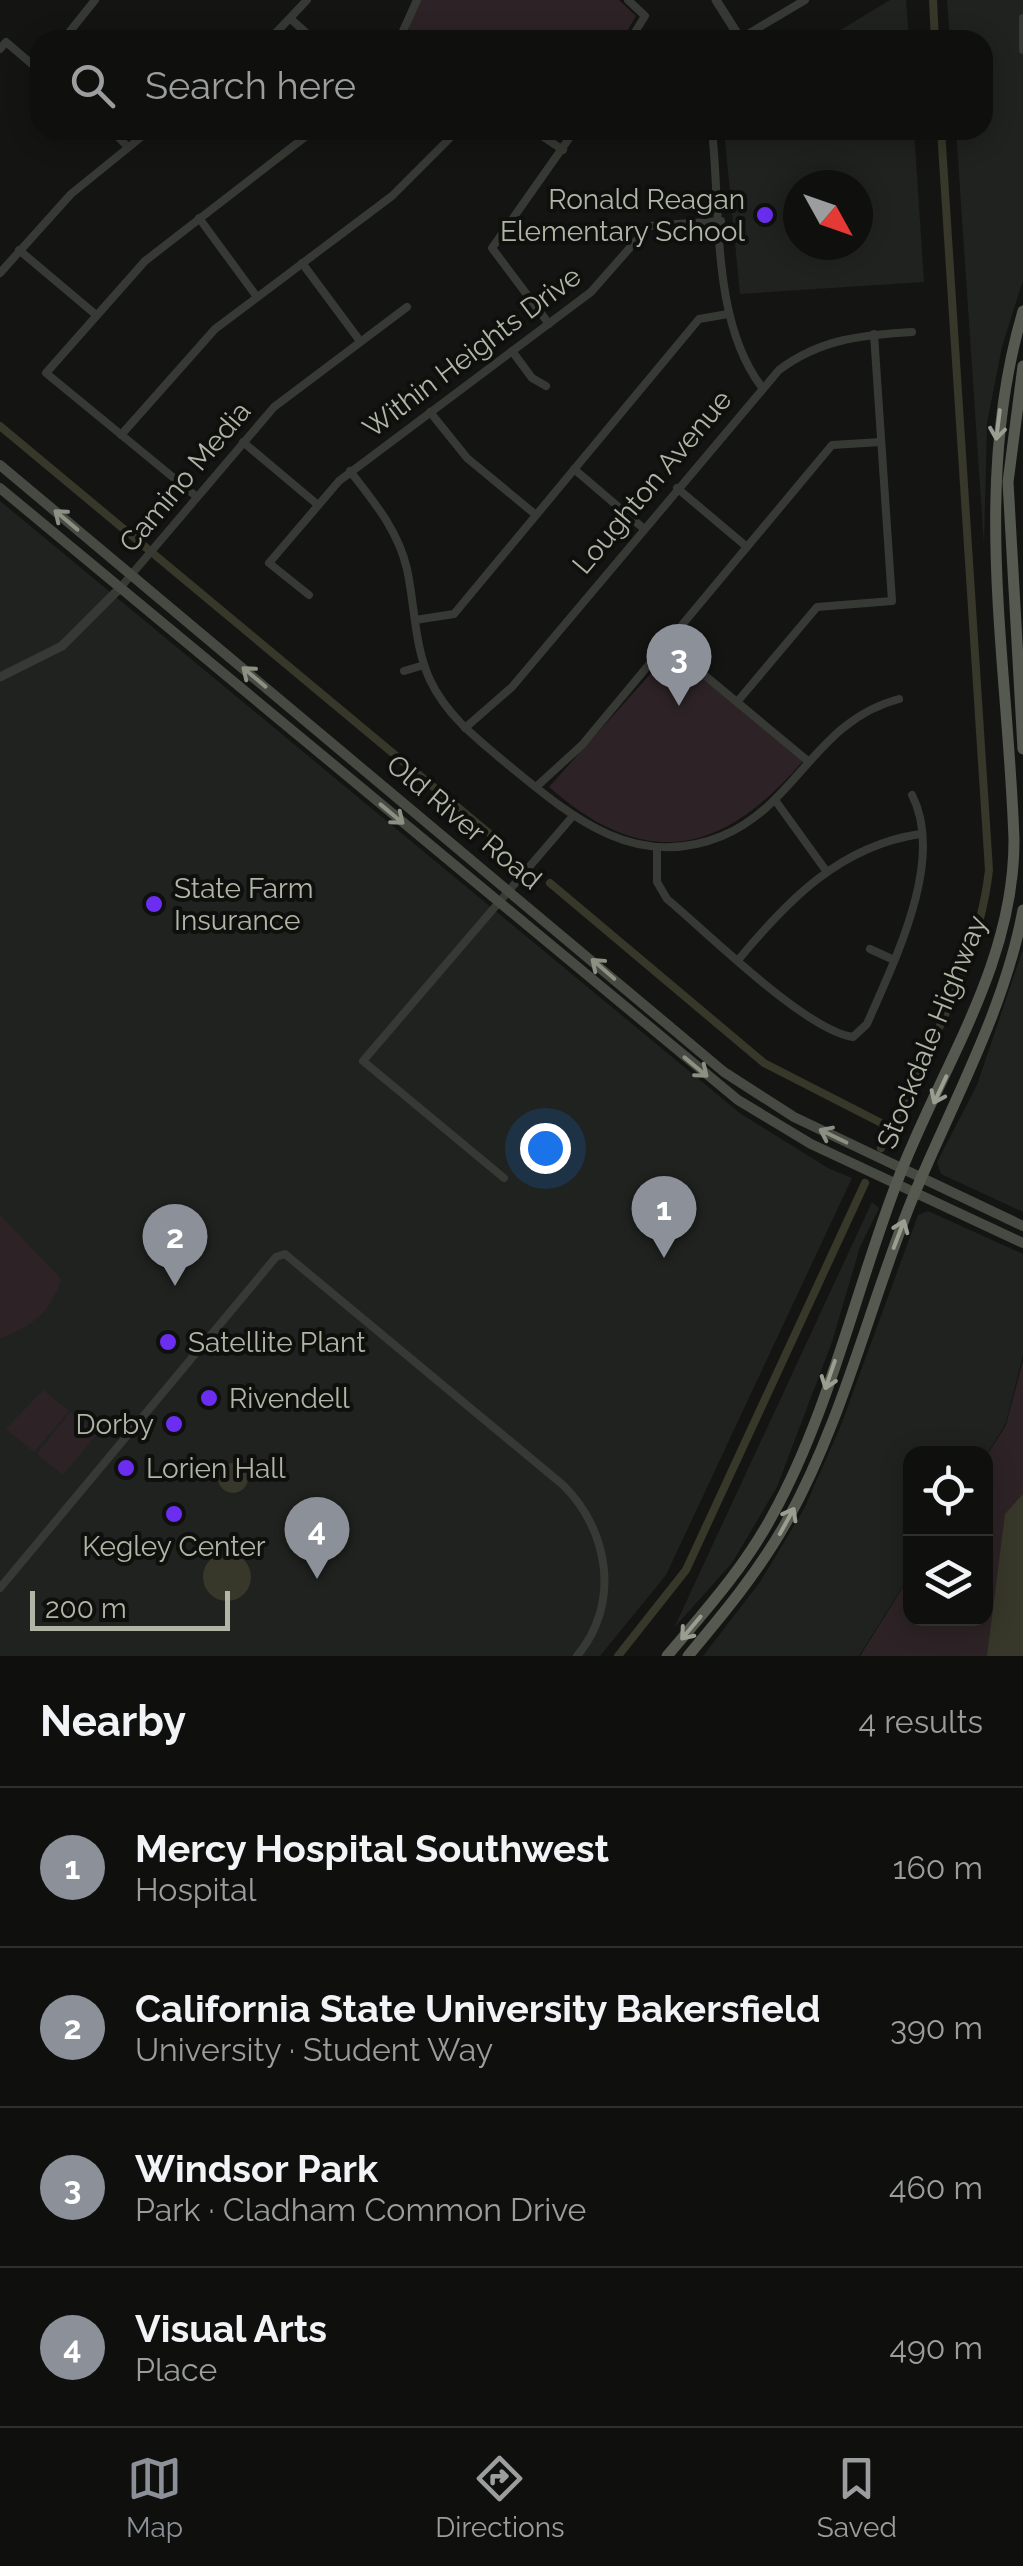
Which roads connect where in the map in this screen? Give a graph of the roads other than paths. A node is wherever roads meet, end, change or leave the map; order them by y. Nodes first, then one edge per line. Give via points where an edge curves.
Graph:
1 (95, 0) edge
2 (307, 0) edge
3 (417, 0) edge
4 (628, 0) edge
5 (716, 0) edge
6 (805, 0) edge
7 (790, 3) edge
8 (1023, 18) edge
9 (292, 20) junction
10 (70, 30) edge
11 (280, 30) edge
12 (303, 30) edge
13 (405, 30) edge
14 (636, 30) edge
15 (734, 30) edge
16 (752, 30) edge
17 (3, 46) edge
18 (1023, 50) edge
19 (30, 63) edge
20 (121, 140) edge
21 (137, 140) edge
22 (301, 140) edge
23 (449, 140) edge
24 (548, 140) edge
25 (568, 140) edge
26 (713, 140) edge
27 (128, 147) junction
28 (562, 150) junction
29 (198, 218) junction
30 (721, 221) junction
31 (19, 250) junction
32 (302, 263) junction
33 (0, 273) edge
34 (257, 296) junction
35 (407, 306) dead end
36 (1023, 311) edge
37 (95, 314) junction
38 (728, 314) junction
39 (549, 324) junction
40 (912, 332) dead end
41 (874, 334) junction
42 (360, 342) junction
43 (512, 351) junction
44 (1023, 366) edge
45 (546, 386) dead end
46 (762, 386) junction
47 (430, 412) junction
48 (122, 435) junction
49 (243, 442) junction
50 (881, 442) junction
51 (0, 465) edge
52 (574, 469) junction
53 (350, 472) junction
54 (0, 488) edge
55 (677, 488) junction
56 (196, 498) junction
57 (318, 504) junction
58 (536, 515) junction
59 (644, 528) junction
60 (747, 547) junction
61 (996, 563) junction
62 (131, 575) junction
63 (120, 588) junction
64 (308, 595) dead end
65 (415, 620) junction
66 (1016, 637) junction
67 (667, 644) junction
68 (424, 664) junction
69 (404, 671) dead end
70 (0, 677) edge
71 (899, 699) dead end
72 (737, 702) junction
73 (465, 728) junction
74 (1023, 748) edge
75 (808, 761) junction
76 (536, 788) junction
77 (912, 795) dead end
78 (775, 800) junction
79 (572, 816) junction
80 (920, 834) junction
81 (658, 847) junction
82 (826, 872) junction
83 (508, 887) junction
84 (496, 900) junction
85 (1023, 910) edge
86 (870, 949) dead end
87 (739, 959) junction
88 (894, 960) junction
89 (992, 968) junction
90 (639, 1019) junction
91 (692, 1045) junction
92 (977, 1047) junction
93 (903, 1169) junction
94 (504, 1178) dead end
95 (921, 1178) junction
96 (896, 1184) junction
97 (915, 1192) junction
98 (1023, 1226) edge
99 (1023, 1243) edge
100 (869, 1263) junction
101 (860, 1340) junction
102 (2, 1583) edge
103 (577, 1656) edge
104 (667, 1656) edge
105 (688, 1656) edge

1 - 10 street
2 - 9 street
3 - 13 street
4 - 14 street via 645,16
5 - 15 street
6 - 7 street
7 - 16 street
8 - 18 street
9 - 11 street
9 - 12 street
17 - 19 street
20 - 27 street
21 - 27 street
22 - 29 street
23 - 32 street via 412,180
24 - 28 street
25 - 28 street
26 - 30 street
27 - 31 street
28 - 39 street via 492,248
29 - 34 street
29 - 37 street via 144,261
30 - 38 street
30 - 39 street, Within Heights Drive via 649,226 602,282
31 - 33 street
31 - 37 street
32 - 34 street
32 - 42 street
34 - 48 street via 197,346
35 - 42 street, Camino Media
36 -> 61 main road, Stockdale Highway via 998,426
37 - 48 street via 46,372
38 - 46 street via 743,359
38 - 52 street via 699,319
39 - 43 street, Within Heights Drive
40 - 41 street, Loughton Avenue
41 - 46 street, Loughton Avenue via 807,351
41 - 50 street
42 - 49 street, Camino Media via 274,407
43 - 45 street
43 - 47 street, Within Heights Drive
44 - 66 main road via 1008,482
46 - 55 street, Loughton Avenue
47 - 53 street, Within Heights Drive
47 - 58 street via 467,458
48 - 56 street
49 - 56 street, Camino Media
49 - 57 street
50 - 60 street via 832,445
50 - 72 street via 892,601 817,606
62 -> 51 main road, Old River Road
52 - 58 street
52 - 59 street
53 - 57 street, Within Heights Drive
53 - 65 street via 398,541
54 - 63 main road, Old River Road
55 - 59 street, Loughton Avenue
55 - 60 street
56 - 62 street, Camino Media
57 - 64 street, Within Heights Drive via 270,563
58 - 65 street via 454,614
59 - 73 street, Loughton Avenue via 512,686
60 - 67 street
61 - 66 main road via 1004,576 1008,629
61 - 89 main road, Stockdale Highway via 1014,856 1010,904
62 - 63 street, Camino Media
83 -> 62 main road, Old River Road
63 - 70 street, Camino Media via 62,646
63 -> 84 main road, Old River Road
65 - 68 street
66 - 74 main road
67 - 72 street
67 - 76 street via 582,746
68 - 69 street
68 - 73 street via 444,705
71 - 75 street via 846,723
72 - 75 street
73 - 76 street
75 - 78 street
76 - 79 street
77 - 80 street
78 - 81 street via 721,836
78 - 82 street
79 - 81 street via 612,838
79 - 83 street
80 - 82 street via 868,848
80 - 88 street via 917,892
81 - 87 street via 660,891
82 - 87 street via 790,899
83 - 84 street
91 -> 83 main road, Old River Road
84 - 90 main road, Old River Road
84 - 94 street via 363,1061
85 - 92 main road, Stockdale Highway
86 - 88 street
87 - 88 street via 808,1016 853,1037 867,1024
89 - 92 main road via 974,1032
89 -> 93 main road, Stockdale Highway
90 - 91 main road via 651,1017
90 -> 96 main road, Old River Road via 761,1116
93 -> 91 main road, Old River Road via 770,1103
92 - 95 main road, Stockdale Highway
93 - 95 main road, Old River Road
93 - 96 main road, Stockdale Highway
95 - 97 main road, Stockdale Highway
95 - 98 main road, Old River Road
96 - 97 main road, Old River Road
96 - 100 main road, Stockdale Highway
97 - 99 main road, Old River Road
101 -> 97 main road, Stockdale Highway
100 - 101 main road via 855,1328
100 -> 104 main road, Stockdale Highway via 778,1505 735,1575
105 -> 101 main road, Stockdale Highway via 749,1582 794,1509
102 - 103 street via 281,1254 548,1472 584,1509 602,1550 605,1580 594,1630

